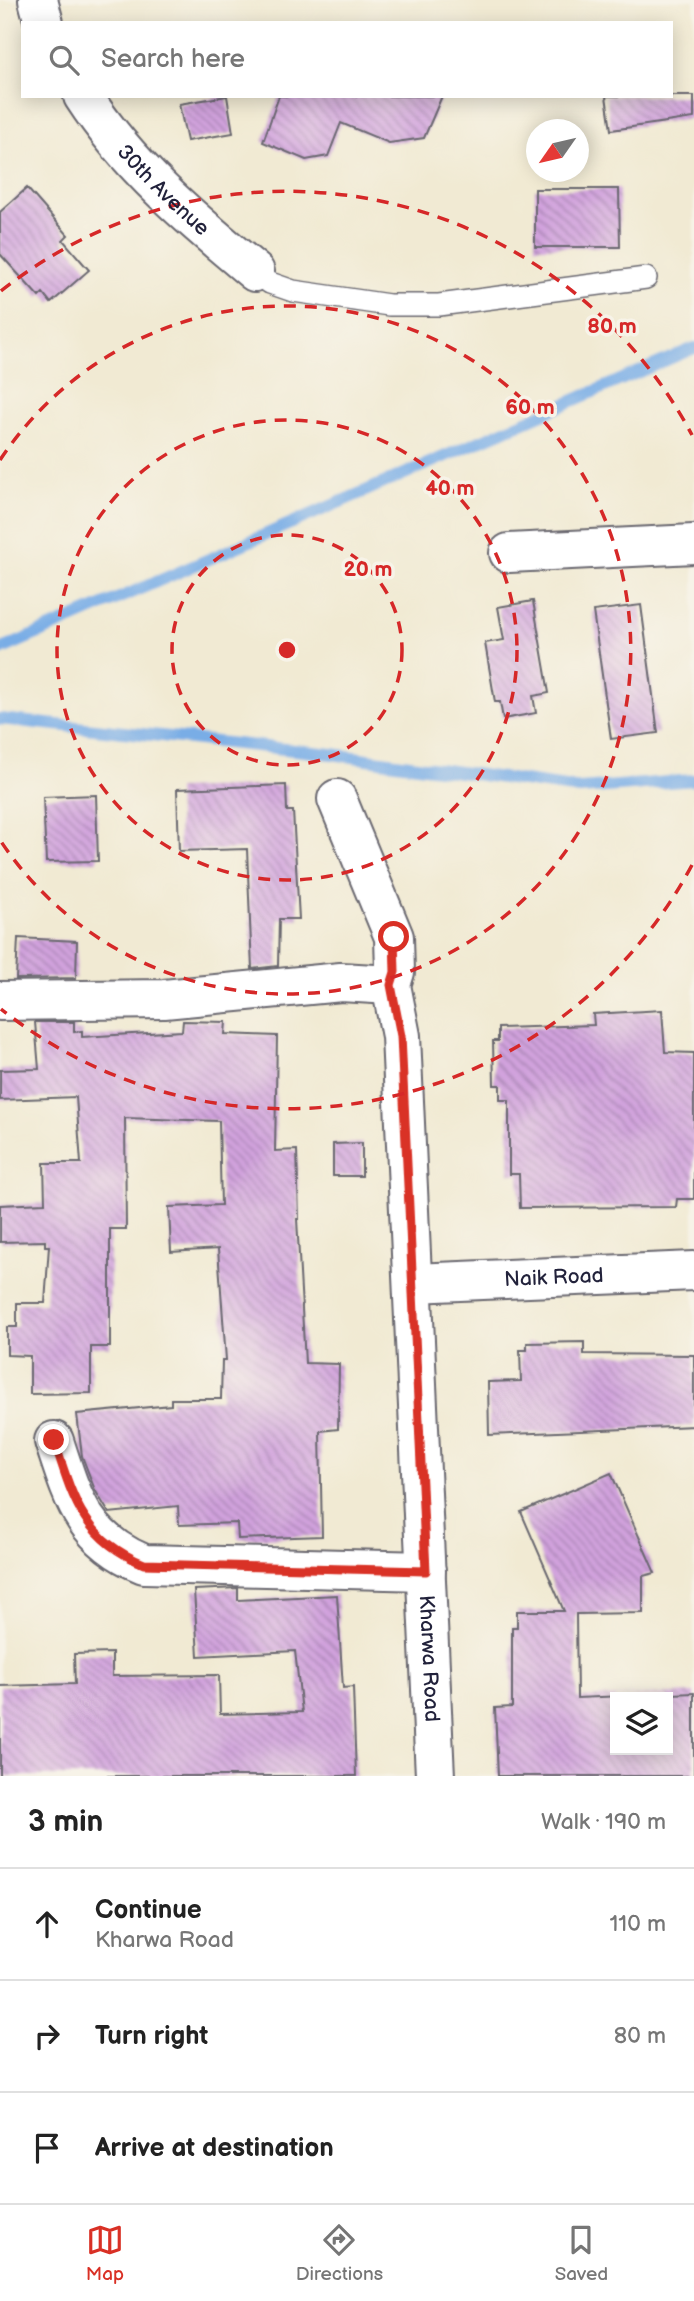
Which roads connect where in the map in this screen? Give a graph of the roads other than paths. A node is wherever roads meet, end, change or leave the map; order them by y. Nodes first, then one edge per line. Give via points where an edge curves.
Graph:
1 (38, 0) edge
2 (43, 21) edge
3 (84, 98) edge
4 (256, 272) joint
5 (646, 278) dead end
6 (694, 544) edge
7 (509, 552) dead end
8 (337, 799) dead end
9 (391, 985) junction
10 (0, 1001) edge
11 (694, 1271) edge
12 (414, 1283) junction
13 (54, 1440) dead end
14 (426, 1571) junction
15 (435, 1776) edge

1 - 2 street
3 - 4 street, 30th Avenue via 132,162 192,220
4 - 5 lane via 293,291 388,306 439,305
6 - 7 street
8 - 9 street, Kharwa Road via 394,937
9 - 10 street via 341,982 164,999
9 - 12 street, Kharwa Road via 401,1036
11 - 12 street, Naik Road
12 - 14 street, Kharwa Road
13 - 14 street via 87,1522 120,1554 144,1564
14 - 15 street, Kharwa Road

